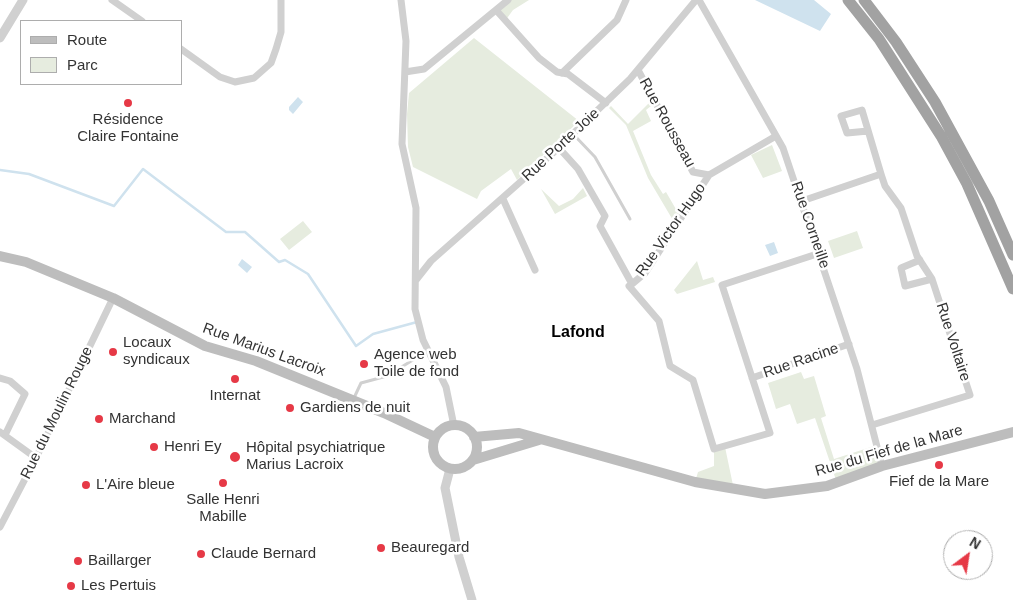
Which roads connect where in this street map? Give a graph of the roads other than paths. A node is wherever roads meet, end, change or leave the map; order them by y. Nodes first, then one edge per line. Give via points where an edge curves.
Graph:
1 (23, 0) edge
2 (112, 0) edge
3 (281, 0) edge
4 (401, 0) edge
5 (508, 0) edge
6 (626, 0) edge
7 (697, 0) edge
8 (848, 0) edge
9 (864, 0) edge
10 (496, 10) junction
11 (141, 20) edge
12 (0, 38) edge
13 (182, 51) edge
14 (638, 70) junction
15 (405, 72) junction
16 (562, 72) junction
17 (606, 104) junction
18 (868, 131) dead end
19 (573, 134) junction
20 (776, 136) junction
21 (559, 148) junction
22 (693, 172) junction
23 (882, 174) junction
24 (709, 176) junction
25 (701, 187) junction
26 (503, 199) junction
27 (802, 201) junction
28 (630, 219) dead end
29 (820, 253) junction
30 (1013, 255) edge
31 (0, 256) edge
32 (920, 260) junction
33 (535, 270) dead end
34 (932, 278) junction
35 (416, 280) junction
36 (632, 284) junction
37 (1013, 289) edge
38 (113, 298) junction
39 (849, 344) junction
40 (428, 350) junction
41 (0, 378) edge
42 (752, 378) junction
43 (353, 400) junction
44 (872, 425) junction
45 (454, 426) junction
46 (1013, 432) edge
47 (3, 434) edge
48 (435, 437) junction
49 (474, 437) junction
50 (539, 440) junction
51 (36, 458) junction
52 (473, 460) junction
53 (882, 466) junction
54 (450, 469) junction
55 (2, 518) edge
56 (0, 527) edge
57 (472, 600) edge

1 - 12 street
2 - 11 street
3 - 13 street via 276,50 271,62 254,78 235,82 220,77
4 - 15 street
5 - 10 street
6 - 16 street via 617,20
7 - 14 street, Rue Porte Joie
7 - 20 street, Rue Corneille
8 - 37 highway via 879,39 941,136
9 - 30 highway via 935,102 984,192
10 - 15 street via 424,69
10 - 16 street via 539,58 557,72
14 - 17 street, Rue Porte Joie
14 - 22 street, Rue Rousseau
15 - 35 street via 402,144 416,208
16 - 17 street
17 - 19 street, Rue Porte Joie
18 - 23 street, Rue Voltaire
19 - 21 street, Rue Porte Joie
19 - 28 lane via 595,157
20 - 24 street, Rue Rousseau
20 - 27 street, Rue Corneille
21 - 26 street, Rue Porte Joie
21 - 36 street via 578,169 605,216 600,226
22 - 24 street, Rue Rousseau
22 - 25 street
23 - 27 street
23 - 32 street, Rue Voltaire via 885,186 901,208
24 - 25 street, Rue Victor Hugo
25 - 36 street, Rue Victor Hugo via 645,273
26 - 33 street
26 - 35 street, Rue Porte Joie via 431,261
27 - 29 street, Rue Corneille
29 - 39 street, Rue Corneille
29 - 42 street, Rue Racine via 722,285
31 - 38 main road, Rue Marius Lacroix via 26,262
32 - 34 street, Rue Voltaire
32 - 34 street via 901,268 905,286
34 - 44 street, Rue Voltaire via 970,395
35 - 40 street via 415,309
36 - 42 street, Rue Racine via 629,286 659,321 670,366 693,380 714,449 770,433
38 - 43 main road, Rue Marius Lacroix via 205,346 256,361
38 - 51 street, Rue du Moulin Rouge
39 - 42 street, Rue Racine
39 - 44 street, Rue Corneille
40 - 43 lane via 386,376 362,384
40 - 45 street via 446,387
41 - 47 street via 10,381 25,394
43 - 48 main road, Rue Marius Lacroix
44 - 53 street, Rue Corneille
45 - 48 main road via 443,429
45 - 49 main road via 466,428
46 - 53 main road, Rue du Fief de la Mare
47 - 51 street
48 - 54 main road via 433,451 439,463
49 - 50 main road, Rue du Fief de la Mare via 519,433
49 - 52 main road via 477,449
50 - 52 main road
50 - 53 main road, Rue du Fief de la Mare via 695,482 765,494 827,486
51 - 55 street, Rue du Moulin Rouge
52 - 54 main road via 463,468
54 - 57 street via 445,488 459,557
55 - 56 street, Rue du Moulin Rouge

